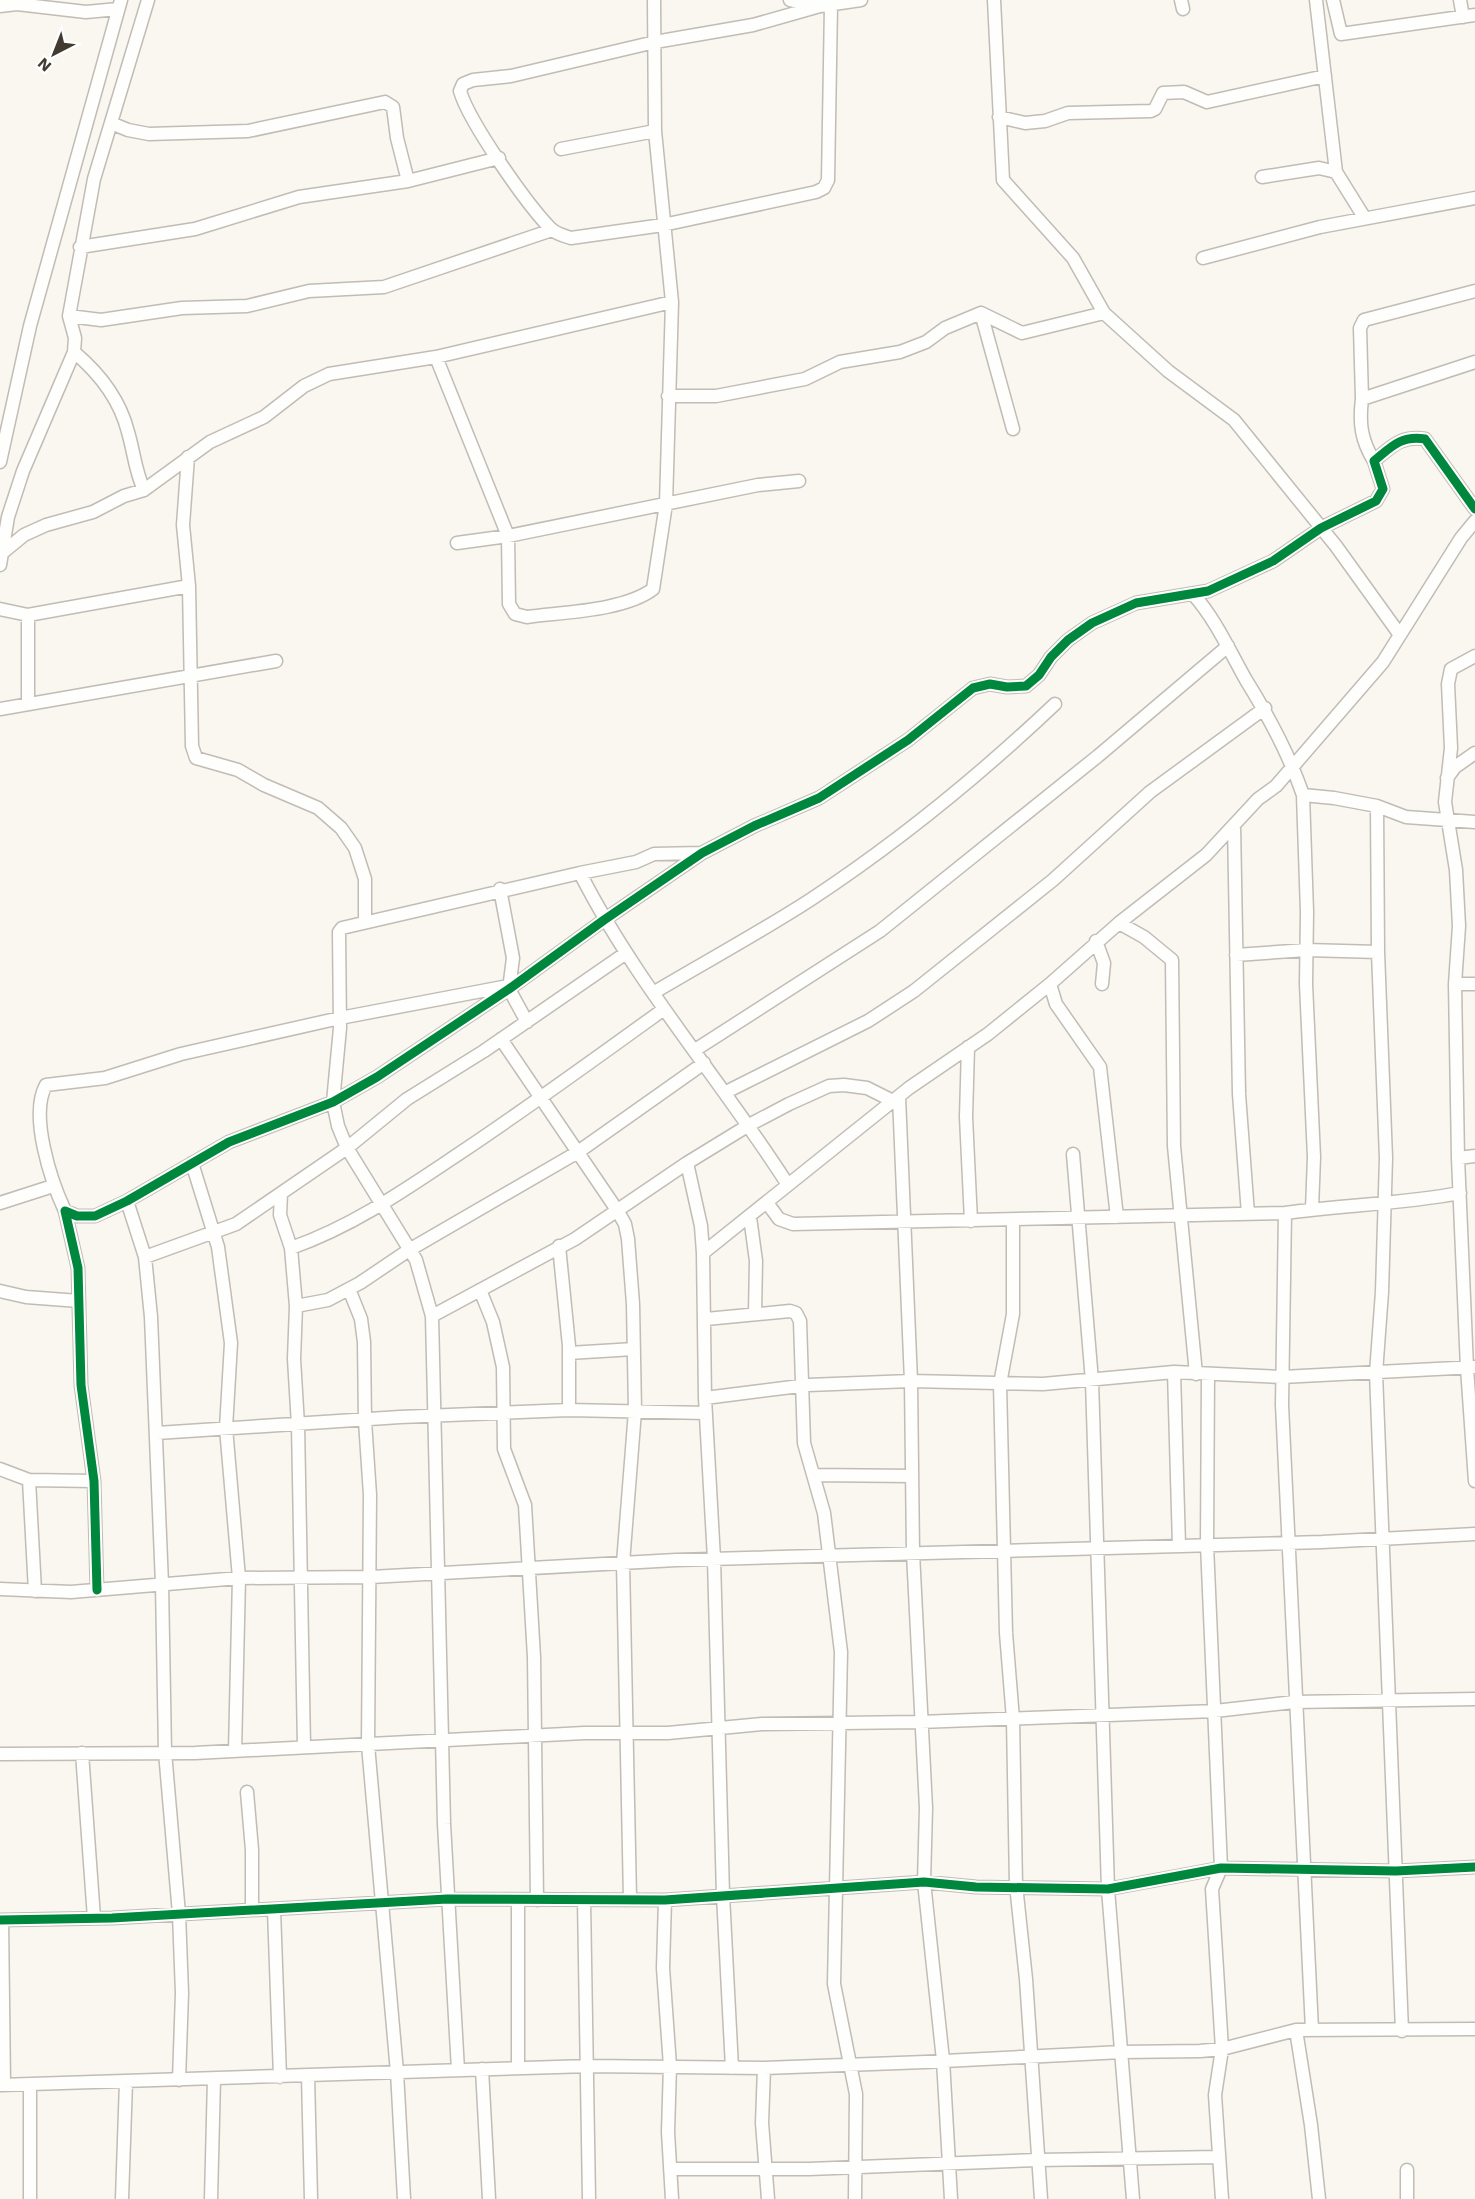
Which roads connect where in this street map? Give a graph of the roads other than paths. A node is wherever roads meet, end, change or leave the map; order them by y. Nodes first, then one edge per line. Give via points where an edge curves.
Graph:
1 (148, 0) edge
2 (654, 0) edge
3 (790, 0) edge
4 (861, 0) edge
5 (994, 0) edge
6 (1316, 0) edge
7 (1333, 0) edge
8 (1460, 0) edge
9 (119, 5) edge
10 (825, 5) junction
11 (0, 6) edge
12 (1469, 16) edge
13 (1341, 33) junction
14 (1321, 36) junction
15 (655, 42) junction
16 (1325, 76) junction
17 (999, 117) junction
18 (111, 123) junction
19 (655, 131) junction
20 (561, 149) dead end
21 (499, 158) junction
22 (1336, 172) junction
23 (1262, 177) dead end
24 (408, 181) junction
25 (1475, 198) edge
26 (1364, 217) junction
27 (663, 225) junction
28 (552, 230) junction
29 (80, 247) junction
30 (1203, 258) dead end
31 (1475, 291) edge
32 (672, 302) junction
33 (981, 313) junction
34 (1104, 313) junction
35 (69, 316) junction
36 (74, 352) junction
37 (436, 357) junction
38 (1475, 362) edge
39 (668, 396) junction
40 (1362, 399) junction
41 (1013, 429) dead end
42 (2, 440) edge
43 (188, 457) junction
44 (1374, 461) junction
45 (0, 462) edge
46 (799, 481) dead end
47 (144, 490) junction
48 (666, 504) junction
49 (1475, 509) edge
50 (1475, 521) edge
51 (1321, 528) junction
52 (508, 536) junction
53 (457, 543) dead end
54 (1, 559) edge
55 (189, 586) junction
56 (1193, 594) junction
57 (0, 609) edge
58 (28, 615) junction
59 (1400, 635) junction
60 (1228, 646) junction
61 (1475, 656) edge
62 (276, 661) dead end
63 (190, 678) junction
64 (28, 703) junction
65 (1055, 704) dead end
66 (1265, 708) junction
67 (0, 709) edge
68 (1475, 753) edge
69 (1293, 766) junction
70 (1445, 780) junction
71 (1303, 795) junction
72 (1377, 806) junction
73 (1447, 821) junction
74 (1475, 822) edge
75 (1234, 825) junction
76 (702, 853) junction
77 (580, 873) junction
78 (500, 889) junction
79 (604, 920) junction
80 (365, 922) junction
81 (1119, 923) junction
82 (1096, 941) junction
83 (1306, 950) junction
84 (1378, 952) junction
85 (627, 953) junction
86 (1236, 955) junction
87 (1050, 984) junction
88 (1102, 984) dead end
89 (1455, 984) junction
90 (1475, 984) edge
91 (510, 988) junction
92 (653, 993) junction
93 (664, 1009) junction
94 (340, 1018) junction
95 (527, 1022) junction
96 (501, 1039) junction
97 (968, 1047) junction
98 (695, 1050) junction
99 (705, 1063) junction
100 (726, 1092) junction
101 (541, 1098) junction
102 (896, 1099) junction
103 (333, 1102) junction
104 (749, 1125) junction
105 (347, 1148) junction
106 (578, 1152) junction
107 (1073, 1154) dead end
108 (1475, 1156) edge
109 (1458, 1158) junction
110 (192, 1163) junction
111 (687, 1164) junction
112 (788, 1185) junction
113 (53, 1186) junction
114 (1460, 1193) junction
115 (281, 1194) junction
116 (127, 1201) junction
117 (1383, 1202) junction
118 (0, 1203) edge
119 (768, 1204) junction
120 (382, 1206) junction
121 (1312, 1209) junction
122 (617, 1210) junction
123 (65, 1211) junction
124 (1285, 1213) junction
125 (1248, 1214) junction
126 (1181, 1216) junction
127 (750, 1217) junction
128 (1077, 1218) junction
129 (1117, 1218) junction
130 (1013, 1220) junction
131 (971, 1221) junction
132 (904, 1223) junction
133 (215, 1233) junction
134 (559, 1246) junction
135 (291, 1248) junction
136 (410, 1250) junction
137 (703, 1253) junction
138 (145, 1257) junction
139 (349, 1289) junction
140 (480, 1290) junction
141 (0, 1291) edge
142 (79, 1301) junction
143 (296, 1306) junction
144 (754, 1313) junction
145 (432, 1316) junction
146 (706, 1319) junction
147 (634, 1349) junction
148 (569, 1353) junction
149 (1471, 1367) edge
150 (1174, 1372) junction
151 (1376, 1373) junction
152 (1202, 1374) junction
153 (1282, 1377) junction
154 (911, 1381) junction
155 (1092, 1381) junction
156 (1000, 1383) junction
157 (802, 1386) junction
158 (705, 1398) junction
159 (569, 1410) junction
160 (635, 1412) junction
161 (706, 1413) junction
162 (504, 1414) junction
163 (434, 1416) junction
164 (364, 1421) junction
165 (298, 1425) junction
166 (226, 1428) junction
167 (157, 1433) junction
168 (0, 1469) edge
169 (814, 1475) junction
170 (912, 1476) junction
171 (29, 1480) junction
172 (94, 1481) junction
173 (1475, 1481) edge
174 (1475, 1534) edge
175 (1381, 1539) junction
176 (1288, 1543) junction
177 (1207, 1545) junction
178 (1179, 1546) junction
179 (1096, 1548) junction
180 (1004, 1550) junction
181 (913, 1553) junction
182 (828, 1555) junction
183 (714, 1559) junction
184 (623, 1563) junction
185 (530, 1568) junction
186 (436, 1574) junction
187 (370, 1577) junction
188 (238, 1578) junction
189 (300, 1579) junction
190 (162, 1584) junction
191 (0, 1589) edge
192 (97, 1590) junction
193 (35, 1591) junction
194 (1475, 1699) edge
195 (1389, 1701) junction
196 (1294, 1702) junction
197 (1215, 1711) junction
198 (1103, 1715) junction
199 (1013, 1719) junction
200 (920, 1722) junction
201 (839, 1724) junction
202 (719, 1728) junction
203 (624, 1732) junction
204 (535, 1736) junction
205 (442, 1741) junction
206 (368, 1745) junction
207 (304, 1748) junction
208 (235, 1751) junction
209 (165, 1752) junction
210 (82, 1753) junction
211 (0, 1754) edge
212 (247, 1792) dead end
213 (1306, 1867) junction
214 (1475, 1867) edge
215 (1221, 1868) junction
216 (1396, 1871) junction
217 (924, 1882) junction
218 (1016, 1886) junction
219 (838, 1887) junction
220 (1108, 1889) junction
221 (723, 1895) junction
222 (630, 1898) junction
223 (447, 1899) junction
224 (518, 1900) junction
225 (537, 1900) junction
226 (584, 1900) junction
227 (664, 1900) junction
228 (380, 1902) junction
229 (252, 1910) junction
230 (274, 1910) junction
231 (179, 1914) junction
232 (94, 1918) junction
233 (1, 1920) edge
234 (1475, 2029) edge
235 (1312, 2030) junction
236 (1296, 2031) junction
237 (1402, 2031) junction
238 (1222, 2049) junction
239 (1122, 2052) junction
240 (1032, 2057) junction
241 (943, 2060) junction
242 (850, 2064) junction
243 (589, 2066) junction
244 (670, 2066) junction
245 (518, 2068) junction
246 (732, 2068) junction
247 (764, 2068) junction
248 (482, 2069) junction
249 (458, 2070) junction
250 (397, 2072) junction
251 (308, 2076) junction
252 (280, 2077) junction
253 (214, 2079) junction
254 (179, 2080) junction
255 (126, 2082) junction
256 (2, 2085) edge
257 (30, 2085) junction
258 (1218, 2157) junction
259 (1038, 2160) junction
260 (1129, 2160) junction
261 (949, 2162) junction
262 (855, 2166) junction
263 (766, 2168) junction
264 (670, 2169) junction
265 (1407, 2170) dead end
266 (30, 2199) edge
267 (122, 2199) edge
268 (211, 2199) edge
269 (311, 2199) edge
270 (404, 2199) edge
271 (489, 2199) edge
272 (589, 2199) edge
273 (672, 2199) edge
274 (768, 2199) edge
275 (855, 2199) edge
276 (951, 2199) edge
277 (1041, 2199) edge
278 (1133, 2199) edge
279 (1222, 2199) edge
280 (1319, 2199) edge
281 (1407, 2199) edge

1 - 18 street
2 - 15 street
3 - 10 street
4 - 10 street
5 - 17 street
6 - 14 street
7 - 13 street
8 - 12 street
9 - 11 street via 86,12 17,4
9 - 42 street
10 - 15 street via 753,25
10 - 27 street via 828,180 824,188
12 - 13 street
13 - 14 street
14 - 16 street
15 - 19 street
15 - 21 street via 463,84 463,103
16 - 17 street via 1207,102 1184,92 1163,93 1151,111 1068,113 1025,123
16 - 22 street
17 - 34 street via 1004,180 1073,258
18 - 24 street via 149,134 248,131 385,102 393,107
18 - 29 street
19 - 20 street
19 - 27 street
21 - 24 street
21 - 28 street
22 - 23 street via 1319,168
22 - 26 street
24 - 29 street via 299,197 195,229
25 - 26 street
26 - 30 street
27 - 28 street via 571,238
27 - 32 street
28 - 35 street via 384,287 309,291 247,306 182,308 102,320
29 - 35 street
31 - 40 street via 1364,320 1360,328
32 - 37 street
32 - 39 street
33 - 34 street via 1022,333
33 - 39 street via 900,352 840,362 805,379 716,396
33 - 41 street
34 - 51 street via 1168,370 1234,420
35 - 36 street
36 - 47 street via 103,380 115,400 128,429 136,474
36 - 54 street via 22,471
37 - 43 street via 329,374 304,386 264,417 210,441
37 - 52 street
38 - 40 street
39 - 48 street
40 - 44 street via 1360,430
42 - 45 street
43 - 47 street
43 - 55 street via 183,525
44 - 49 street via 1397,441 1425,439
44 - 51 street via 1383,489 1376,501
46 - 48 street via 758,485
47 - 54 street via 93,512 24,534
48 - 52 street
48 - 52 street via 653,589 624,603 527,617 515,614 509,604
50 - 59 street
51 - 56 street via 1273,561
51 - 59 street
52 - 53 street
55 - 58 street
55 - 63 street
56 - 60 street
56 - 76 street via 1137,603 1092,623 1068,640 1026,686 990,684 973,688 908,740 819,798
57 - 58 street
58 - 64 street
59 - 69 street via 1383,662
60 - 66 street
60 - 98 street via 880,931
61 - 70 street via 1452,669 1448,684 1451,748
62 - 63 street
63 - 64 street
63 - 80 street via 192,746 196,758 238,770 318,808 341,828 355,848 365,879
64 - 67 street
65 - 92 street via 942,803 810,900
66 - 69 street
66 - 100 street via 1150,792 1053,880 914,991 868,1021
68 - 70 street
69 - 71 street
69 - 75 street
70 - 73 street
71 - 72 street
71 - 83 street
72 - 73 street via 1406,817
72 - 84 street
73 - 74 street
73 - 89 street via 1456,870 1459,927
75 - 81 street via 1206,855
75 - 86 street
76 - 77 street via 654,854 636,862
76 - 79 street
77 - 78 street
77 - 79 street
78 - 80 street
78 - 91 street via 513,958
79 - 85 street
79 - 91 street
80 - 94 street via 339,932
81 - 82 street
81 - 126 street via 1172,960 1174,1146
82 - 87 street
82 - 88 street via 1104,963
83 - 84 street
83 - 86 street
83 - 121 street via 1314,1157
84 - 117 street via 1386,1158
85 - 92 street
85 - 95 street
86 - 125 street via 1239,1094
87 - 97 street
87 - 129 street via 1056,1004 1100,1067
89 - 90 street
89 - 109 street
91 - 94 street
91 - 95 street
91 - 103 street
92 - 93 street
93 - 98 street
93 - 101 street
94 - 103 street
94 - 113 street via 181,1054 105,1078 46,1085 41,1119
95 - 96 street
96 - 101 street
96 - 105 street via 407,1099
97 - 102 street
97 - 131 street via 966,1118
98 - 99 street
99 - 100 street
99 - 106 street
100 - 104 street
101 - 106 street
101 - 120 street
102 - 104 street via 867,1088 829,1086
102 - 112 street
102 - 132 street
103 - 105 street
103 - 110 street via 264,1127
104 - 111 street
104 - 112 street
105 - 115 street
105 - 120 street
106 - 122 street
106 - 136 street
107 - 128 street
108 - 109 street
109 - 114 street
110 - 116 street
110 - 133 street
111 - 122 street
111 - 137 street
112 - 119 street
113 - 118 street
113 - 123 street
114 - 117 street
114 - 149 street
115 - 133 street
115 - 135 street via 279,1215
116 - 123 street via 87,1218
116 - 138 street
117 - 121 street
117 - 151 street
119 - 127 street
119 - 132 street via 780,1220 794,1224
120 - 135 street via 327,1235
120 - 136 street
121 - 124 street
122 - 134 street
122 - 147 street via 628,1239
123 - 142 street via 78,1268
124 - 125 street
124 - 153 street
125 - 126 street
126 - 129 street
126 - 152 street
127 - 137 street
127 - 144 street via 756,1261
128 - 129 street
128 - 130 street
128 - 155 street
130 - 131 street
130 - 156 street via 1013,1314
131 - 132 street
132 - 154 street
133 - 138 street
133 - 166 street via 231,1342
134 - 140 street
134 - 148 street
135 - 143 street
136 - 139 street
136 - 145 street
137 - 146 street
138 - 167 street
139 - 143 street via 328,1300
139 - 164 street via 363,1330
140 - 145 street
140 - 162 street via 493,1322 503,1367
141 - 142 street
142 - 172 street via 81,1384
143 - 165 street
144 - 146 street
144 - 157 street via 796,1313 800,1321
145 - 163 street
146 - 158 street
147 - 148 street
147 - 160 street
148 - 159 street
149 - 151 street
149 - 173 street
150 - 152 street
150 - 155 street
150 - 178 street
151 - 153 street
151 - 175 street
152 - 153 street
152 - 177 street
153 - 176 street
154 - 156 street
154 - 157 street
154 - 170 street
155 - 156 street
155 - 179 street
156 - 180 street
157 - 158 street
157 - 169 street via 804,1443
158 - 161 street
159 - 160 street
159 - 162 street
160 - 161 street
160 - 184 street
161 - 183 street
162 - 163 street
162 - 185 street via 504,1449 525,1505
163 - 164 street
163 - 186 street
164 - 165 street
164 - 187 street via 370,1495
165 - 166 street
165 - 189 street
166 - 167 street
166 - 188 street
167 - 190 street
168 - 171 street
169 - 170 street
169 - 182 street via 825,1513
170 - 181 street
171 - 172 street
171 - 193 street
172 - 192 street
174 - 175 street
175 - 176 street
175 - 195 street
176 - 177 street
176 - 196 street
177 - 178 street
177 - 197 street
178 - 179 street
179 - 180 street
179 - 198 street
180 - 181 street
180 - 199 street
181 - 182 street
181 - 200 street
182 - 183 street
182 - 201 street via 841,1652
183 - 184 street
183 - 202 street
184 - 185 street
184 - 203 street
185 - 186 street
185 - 204 street
186 - 187 street
186 - 205 street
187 - 189 street
187 - 206 street
188 - 189 street
188 - 190 street
188 - 208 street
189 - 207 street
190 - 192 street
190 - 209 street
191 - 193 street
192 - 193 street
194 - 195 street
195 - 196 street
195 - 216 street
196 - 197 street
196 - 213 street
197 - 198 street
197 - 215 street
198 - 199 street
198 - 220 street
199 - 200 street
199 - 218 street
200 - 201 street
200 - 217 street via 926,1808
201 - 202 street
201 - 219 street
202 - 203 street
202 - 221 street
203 - 204 street
203 - 222 street
204 - 205 street
204 - 225 street
205 - 206 street
205 - 223 street
206 - 207 street
206 - 228 street
207 - 208 street
208 - 209 street
209 - 210 street
209 - 231 street
210 - 211 street
210 - 232 street
212 - 229 street
213 - 215 street
213 - 216 street
213 - 235 street
214 - 216 street
215 - 220 street
215 - 238 street via 1212,1888
216 - 237 street
217 - 218 street
217 - 219 street
217 - 241 street
218 - 220 street
218 - 240 street
219 - 221 street
219 - 242 street via 834,1984
220 - 239 street
221 - 227 street
221 - 246 street
222 - 226 street
222 - 227 street
223 - 224 street
223 - 228 street
223 - 249 street
224 - 225 street
224 - 245 street
225 - 226 street
226 - 243 street
227 - 244 street via 663,1968
228 - 230 street
228 - 250 street
229 - 230 street
229 - 231 street
230 - 252 street
231 - 232 street
231 - 254 street
232 - 233 street
233 - 256 street
234 - 237 street
235 - 236 street
235 - 237 street
236 - 238 street
236 - 280 street
238 - 239 street
238 - 258 street via 1215,2095
239 - 240 street
239 - 260 street
240 - 241 street
240 - 259 street
241 - 242 street
241 - 261 street
242 - 247 street
242 - 262 street via 856,2094
243 - 244 street
243 - 245 street
243 - 272 street
244 - 246 street
244 - 264 street
245 - 248 street
246 - 247 street
247 - 263 street via 762,2122
248 - 249 street
248 - 271 street
249 - 250 street
250 - 251 street
250 - 270 street
251 - 252 street
251 - 269 street
252 - 253 street
253 - 254 street
253 - 268 street
254 - 255 street
255 - 257 street
255 - 267 street
256 - 257 street
257 - 266 street
258 - 260 street
258 - 279 street
259 - 260 street
259 - 261 street
259 - 277 street
260 - 278 street
261 - 262 street
261 - 276 street
262 - 263 street
262 - 275 street
263 - 264 street
263 - 274 street
264 - 273 street
265 - 281 street

